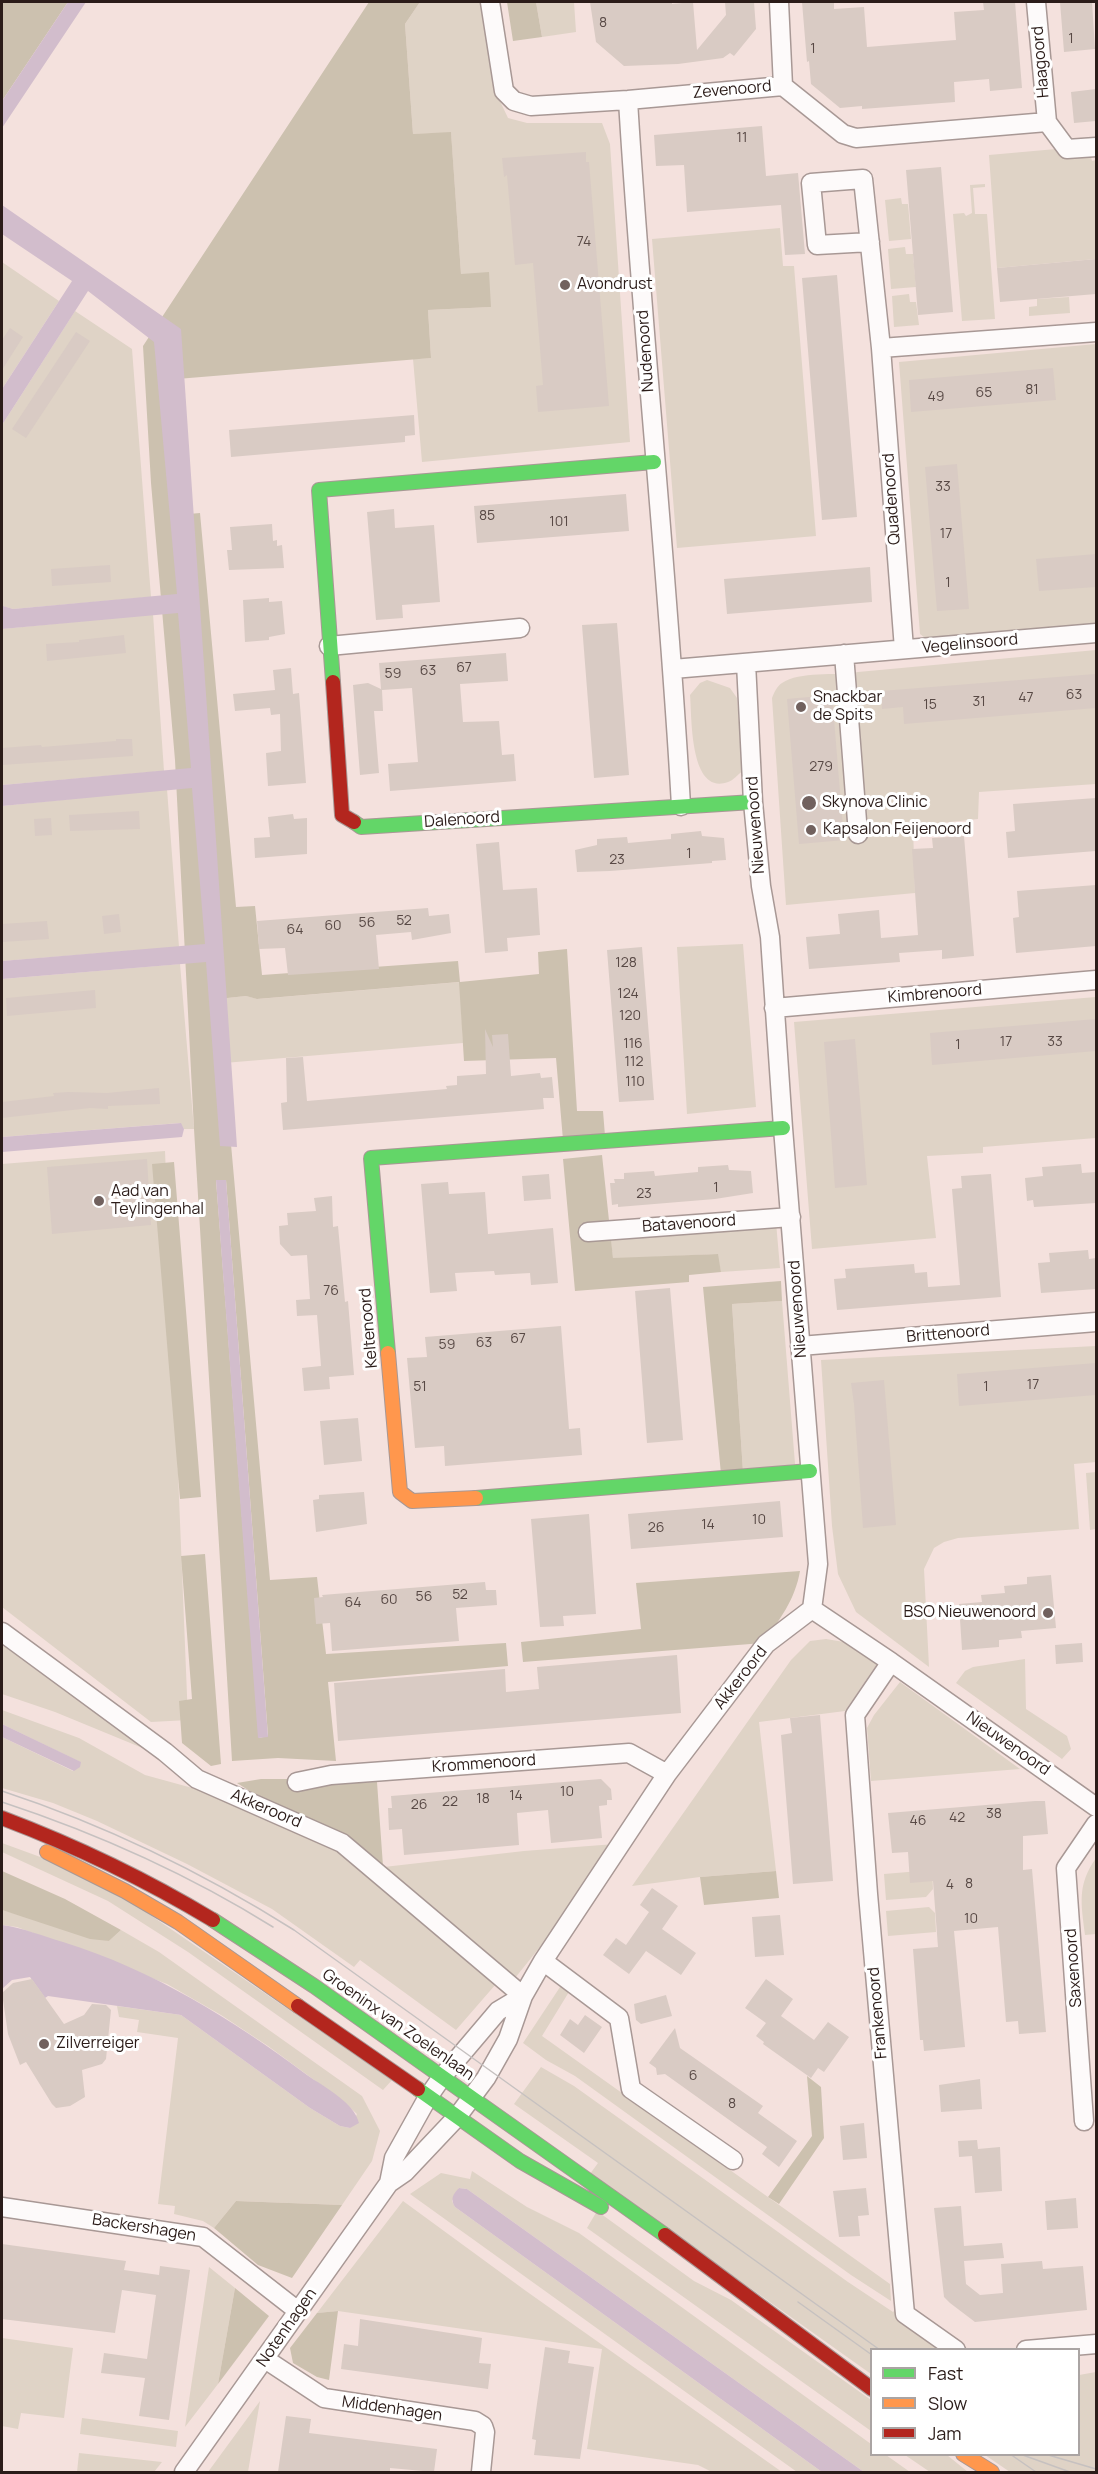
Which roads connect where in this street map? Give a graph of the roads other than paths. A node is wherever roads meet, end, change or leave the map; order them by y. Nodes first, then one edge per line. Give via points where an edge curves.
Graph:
1 (490, 2) edge
2 (779, 2) edge
3 (1036, 2) edge
4 (783, 86) junction
5 (628, 100) junction
6 (1047, 122) junction
7 (1096, 147) edge
8 (870, 242) junction
9 (1096, 332) edge
10 (881, 348) junction
11 (654, 462) junction
12 (520, 628) dead end
13 (1096, 633) edge
14 (329, 646) junction
15 (904, 649) junction
16 (844, 654) junction
17 (746, 663) junction
18 (673, 669) junction
19 (753, 802) junction
20 (681, 806) junction
21 (858, 834) dead end
22 (1096, 980) edge
23 (774, 1008) junction
24 (783, 1128) junction
25 (791, 1217) junction
26 (588, 1232) dead end
27 (1096, 1322) edge
28 (800, 1346) junction
29 (810, 1471) junction
30 (812, 1609) junction
31 (2, 1632) edge
32 (891, 1662) junction
33 (667, 1774) junction
34 (297, 1782) dead end
35 (1096, 1808) edge
36 (2, 1818) edge
37 (1096, 1824) edge
38 (38, 1848) dead end
39 (543, 1961) junction
40 (523, 1996) junction
41 (442, 2077) junction
42 (428, 2097) junction
43 (471, 2097) junction
44 (457, 2117) junction
45 (1084, 2121) dead end
46 (733, 2160) dead end
47 (389, 2183) junction
48 (2, 2207) edge
49 (617, 2219) dead end
50 (673, 2259) dead end
51 (751, 2301) junction
52 (298, 2311) junction
53 (1096, 2344) edge
54 (955, 2348) edge
55 (1040, 2348) edge
56 (265, 2359) junction
57 (870, 2388) edge
58 (973, 2463) edge
59 (184, 2472) edge
60 (481, 2472) edge
61 (992, 2472) edge

1 - 5 street, Zevenoord via 504,91 514,101 531,106
2 - 4 street
3 - 6 street, Haagoord
4 - 5 street, Zevenoord
4 - 6 street, Zevenoord via 843,134 856,138
5 - 11 street, Nudenoord
6 - 7 street via 1067,149
8 - 8 street, Quadenoord via 817,245 811,183 863,179
8 - 10 street, Quadenoord
9 - 10 street
10 - 15 street, Quadenoord
11 - 14 street, Dalenoord via 319,490
11 - 18 street, Nudenoord
12 - 14 street
13 - 15 street, Vegelinsoord
14 - 20 street, Dalenoord via 342,815 361,827
15 - 16 street, Vegelinsoord
16 - 17 street, Vegelinsoord
16 - 21 street
17 - 18 street, Vegelinsoord
17 - 19 street, Nieuwenoord
18 - 20 street
19 - 20 street, Dalenoord
19 - 23 street, Nieuwenoord via 770,937
22 - 23 street, Kimbrenoord
23 - 24 street, Nieuwenoord
24 - 25 street, Nieuwenoord
24 - 29 street, Keltenoord via 371,1158 400,1492 412,1502
25 - 26 street, Batavenoord
25 - 28 street, Nieuwenoord
27 - 28 street, Brittenoord
28 - 29 street, Nieuwenoord
29 - 30 street, Nieuwenoord via 818,1564
30 - 32 street, Nieuwenoord
30 - 33 street, Akkeroord via 766,1644
31 - 40 street, Akkeroord via 197,1779 342,1843
32 - 35 street, Nieuwenoord
32 - 54 street, Frankenoord via 855,1715 904,2303 905,2313
33 - 34 street, Krommenoord via 629,1754 331,1775
33 - 39 street, Akkeroord
36 - 41 street, Groeninx van Zoelenlaan via 89,1851 149,1880 263,1950
37 - 45 street, Saxenoord via 1066,1868
38 - 42 street via 125,1890 178,1922
39 - 40 street, Akkeroord
39 - 46 street via 619,2018 631,2089
40 - 41 street, Akkeroord via 498,2011
40 - 43 street, Akkeroord via 508,2039
41 - 42 street, Akkeroord
41 - 43 street, Groeninx van Zoelenlaan
42 - 44 street
42 - 47 street, Notenhagen via 394,2158
43 - 44 street, Akkeroord
43 - 51 street, Groeninx van Zoelenlaan via 699,2259
44 - 47 street, Notenhagen via 405,2172
44 - 49 street via 520,2161
47 - 52 street, Notenhagen
48 - 52 street, Backershagen via 203,2237
50 - 51 street, Groeninx van Zoelenlaan
51 - 57 street, Groeninx van Zoelenlaan
52 - 56 street, Notenhagen
53 - 55 street
56 - 59 street, Notenhagen
56 - 60 street, Middenhagen via 324,2398 476,2421 485,2432
58 - 61 street

